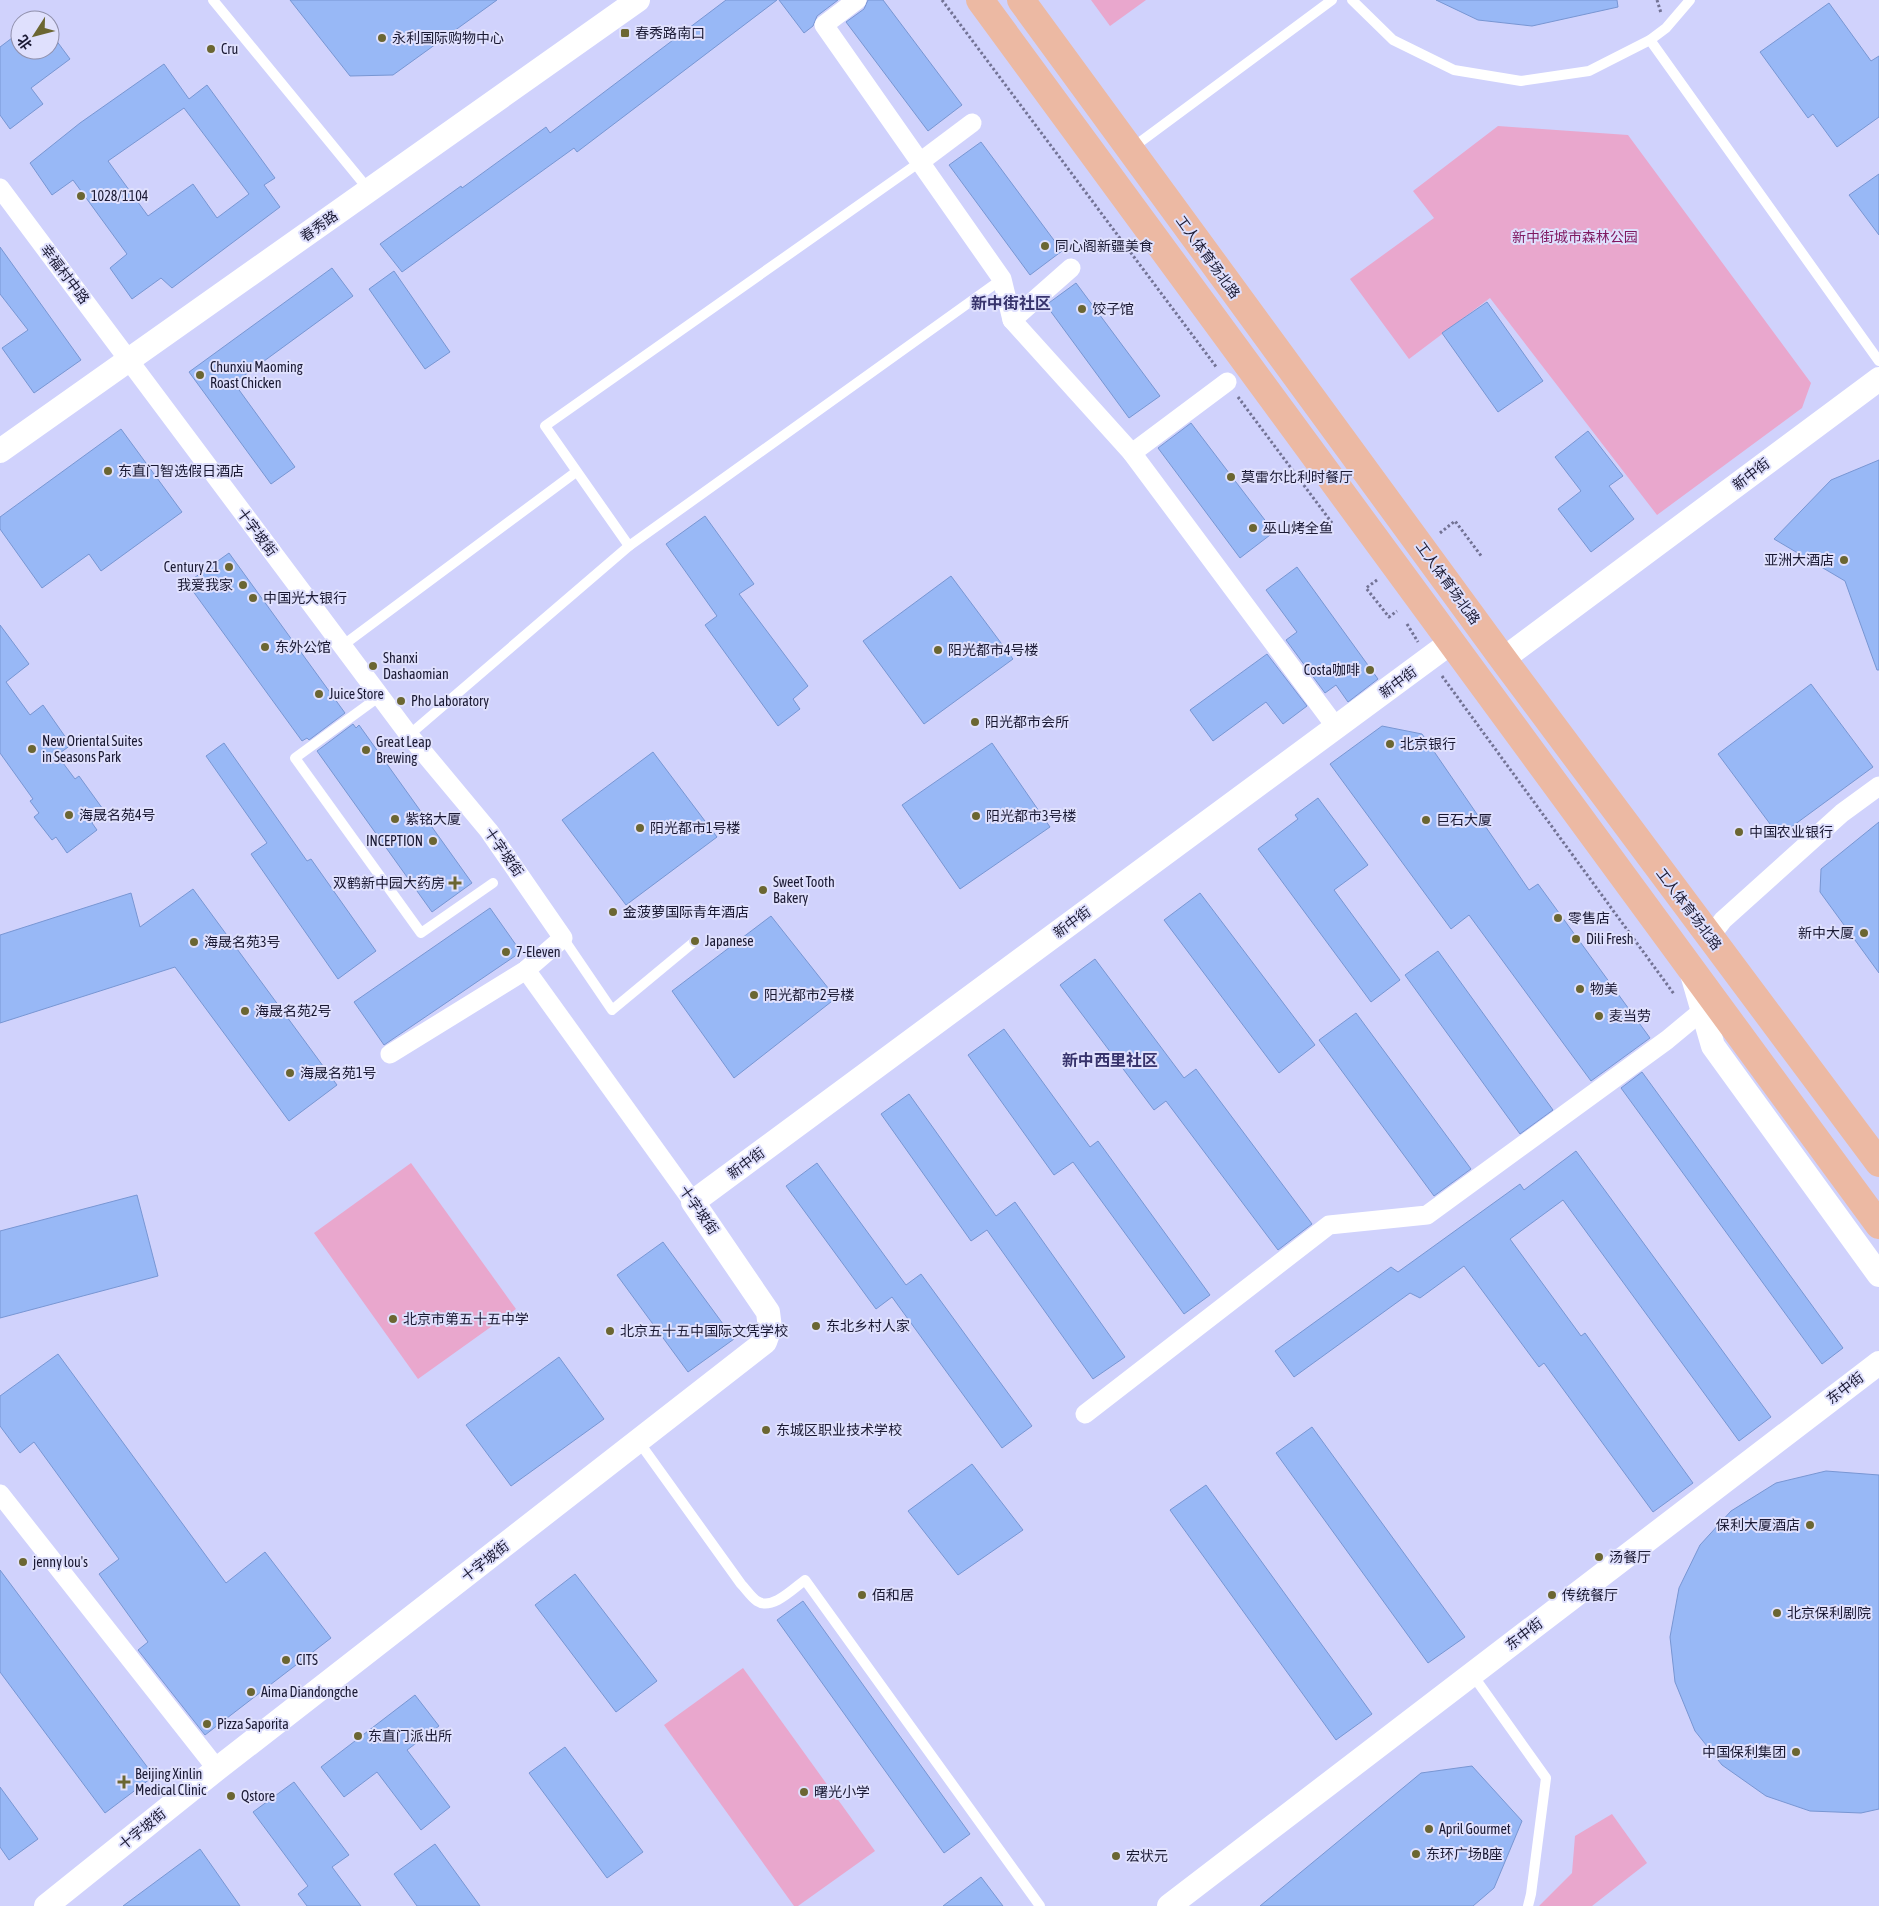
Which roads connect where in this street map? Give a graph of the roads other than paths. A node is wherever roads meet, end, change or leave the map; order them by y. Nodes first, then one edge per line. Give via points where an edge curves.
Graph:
1 (213, 0) edge
2 (638, 0) edge
3 (857, 0) edge
4 (980, 0) edge
5 (1021, 0) edge
6 (1332, 0) edge
7 (1352, 0) edge
8 (1690, 0) edge
9 (1650, 40) junction
10 (972, 123) dead end
11 (1130, 150) junction
12 (920, 162) junction
13 (0, 188) edge
14 (369, 191) junction
15 (1071, 268) dead end
16 (1002, 279) junction
17 (1012, 320) junction
18 (129, 361) junction
19 (1879, 361) edge
20 (1879, 379) edge
21 (1227, 382) road end
22 (0, 451) edge
23 (1132, 453) junction
24 (576, 472) junction
25 (629, 546) junction
26 (342, 646) junction
27 (1440, 651) junction
28 (1503, 659) junction
29 (380, 696) junction
30 (1336, 727) junction
31 (409, 735) junction
32 (1879, 786) edge
33 (493, 883) dead end
34 (1710, 937) junction
35 (563, 938) junction
36 (694, 942) dead end
37 (1691, 969) junction
38 (526, 970) junction
39 (1697, 1015) junction
40 (390, 1054) dead end
41 (1879, 1163) edge
42 (693, 1202) junction
43 (1879, 1225) edge
44 (1879, 1275) edge
45 (1879, 1363) edge
46 (1085, 1414) dead end
47 (639, 1442) junction
48 (0, 1494) edge
49 (1472, 1673) junction
50 (217, 1769) junction
51 (46, 1906) edge
52 (1040, 1906) edge
53 (1169, 1906) edge
54 (1528, 1906) edge

1 - 14 lane
2 - 14 street, 春秀路
3 - 12 street via 824,25
4 - 27 main road
5 - 11 main road, 工人体育场北路
6 - 11 lane
7 - 9 lane via 1392,40 1454,70 1521,81 1589,71
8 - 9 lane via 1666,28
9 - 19 lane
10 - 12 street
11 - 28 main road, 工人体育场北路
12 - 16 street
12 - 24 lane via 545,426
13 - 18 street, 幸福村中路
14 - 18 street, 春秀路
15 - 17 street
16 - 17 street
16 - 25 lane
17 - 23 street
18 - 22 street, 春秀路
18 - 26 street, 十字坡街
20 - 28 street, 新中街
21 - 23 street
23 - 30 street
24 - 25 lane
24 - 26 lane
25 - 31 lane
26 - 29 street, 十字坡街
27 - 30 street, 新中街
27 - 37 main road
28 - 34 main road, 工人体育场北路
29 - 31 street, 十字坡街
29 - 33 lane via 295,758 421,933
30 - 42 street, 新中街
31 - 35 street, 十字坡街 via 490,831
32 - 34 street via 1842,813 1723,920
34 - 41 main road, 工人体育场北路
35 - 36 lane via 612,1010
35 - 38 street
37 - 39 street
37 - 43 main road
38 - 40 street
38 - 42 street, 十字坡街
39 - 44 street via 1713,1046
39 - 46 street via 1427,1215 1329,1225
42 - 47 street, 十字坡街 via 768,1312 770,1328 766,1342
45 - 49 street, 东中街
47 - 50 street, 十字坡街
47 - 52 lane via 741,1584 758,1602 776,1601 806,1580
48 - 50 street
49 - 53 street, 东中街
49 - 54 lane via 1546,1778
50 - 51 street, 十字坡街

